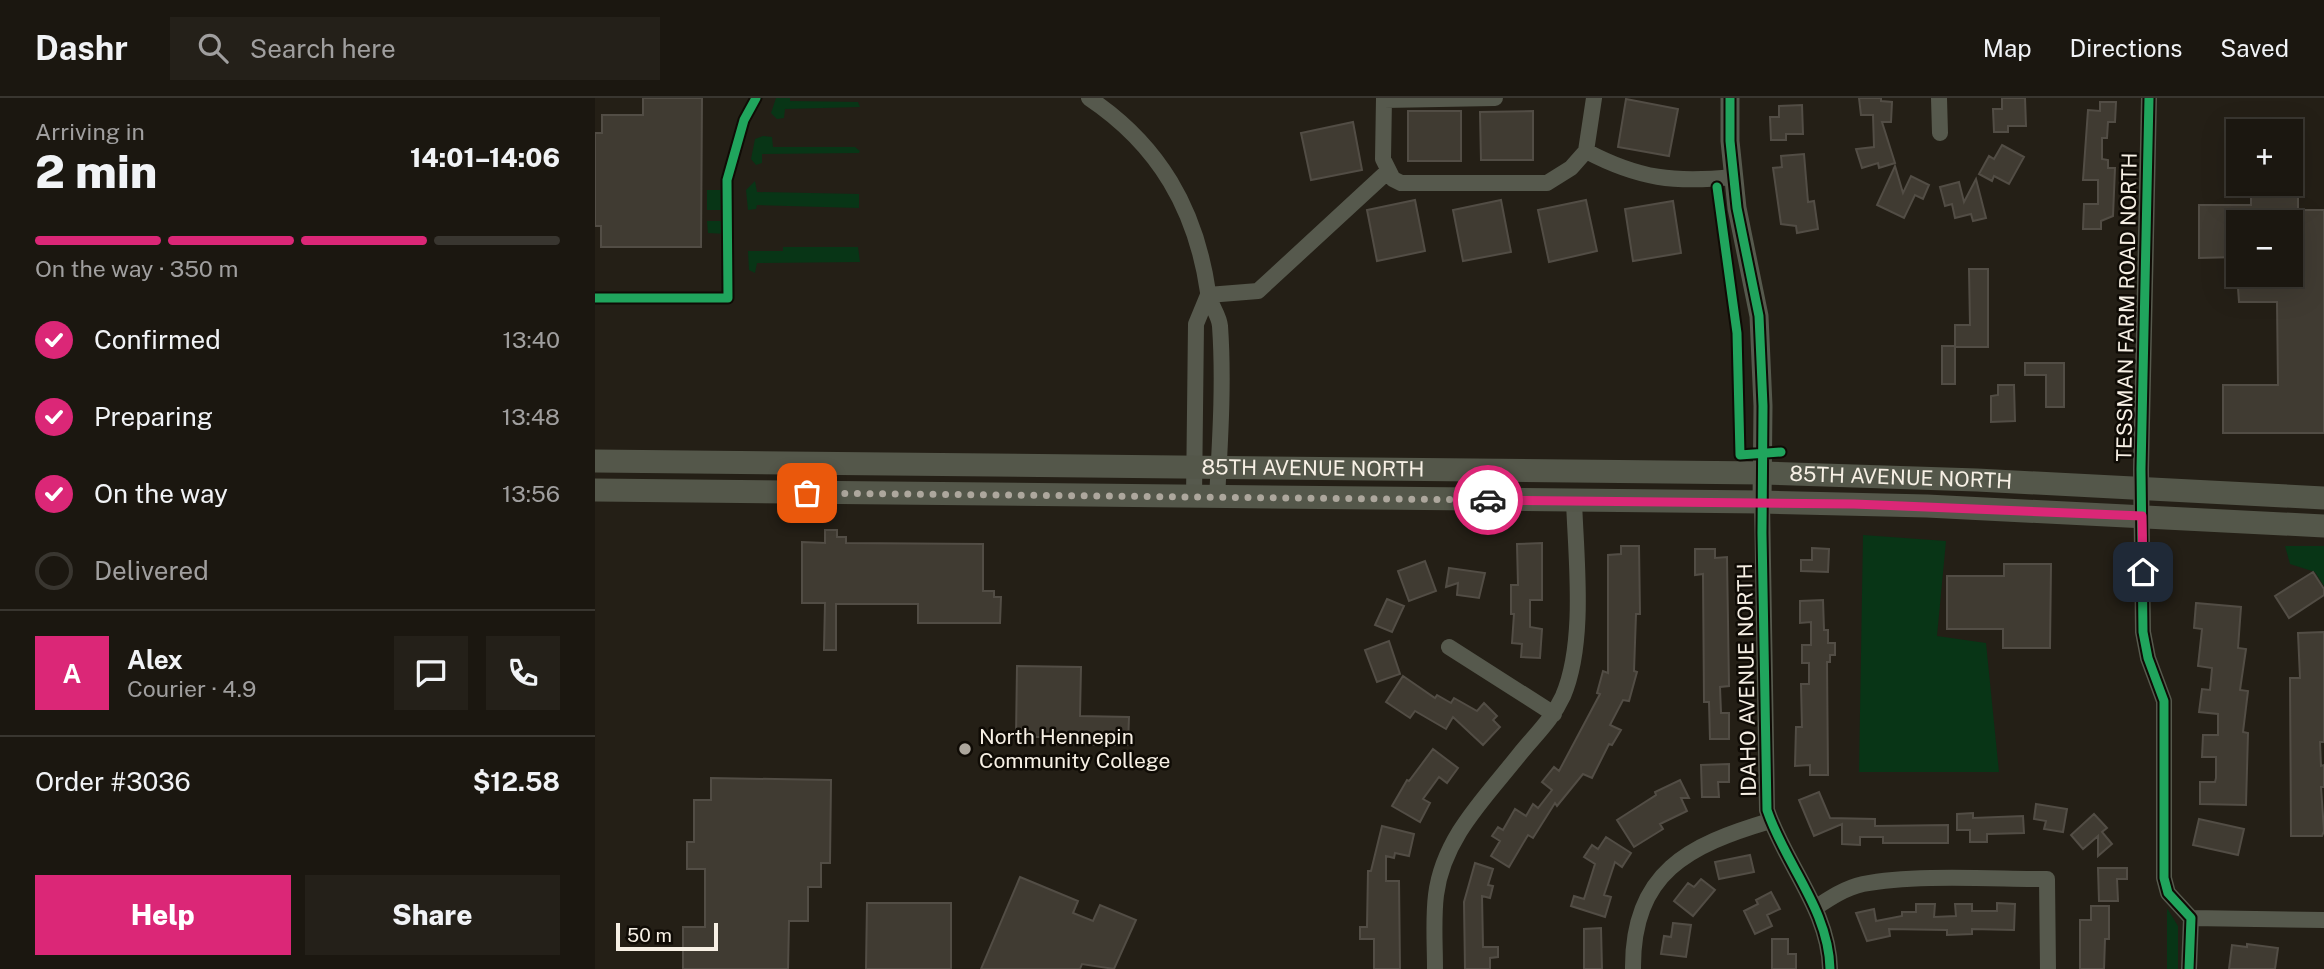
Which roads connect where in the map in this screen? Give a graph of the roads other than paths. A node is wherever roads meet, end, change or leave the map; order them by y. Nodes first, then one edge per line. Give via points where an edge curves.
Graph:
1 (1089, 98) edge
2 (1495, 98) edge
3 (1594, 98) edge
4 (1730, 98) edge
5 (1939, 98) edge
6 (2149, 98) edge
7 (1384, 99) edge
8 (1940, 133) dead end
9 (1586, 150) junction
10 (1387, 172) junction
11 (1734, 177) junction
12 (1208, 295) junction
13 (595, 446) edge
14 (595, 461) edge
15 (966, 466) junction
16 (1195, 468) junction
17 (1219, 468) junction
18 (1763, 473) junction
19 (2141, 488) junction
20 (595, 490) edge
21 (625, 490) junction
22 (1194, 498) junction
23 (1217, 498) junction
24 (2324, 498) edge
25 (595, 501) edge
26 (1574, 501) junction
27 (1762, 502) junction
28 (2142, 516) junction
29 (2324, 526) edge
30 (1449, 647) dead end
31 (1554, 714) junction
32 (1770, 821) junction
33 (1815, 908) junction
34 (2190, 918) junction
35 (2324, 920) edge
36 (1435, 969) edge
37 (1633, 969) edge
38 (1830, 969) edge
39 (2048, 969) edge
40 (2189, 969) edge

1 - 12 street via 1151,150 1173,182 1198,241
2 - 7 street
3 - 9 street
4 - 11 street
5 - 8 street
6 - 19 street, TESSMAN FARM ROAD NORTH
7 - 10 street
9 - 10 street via 1571,168 1547,183 1401,183
9 - 11 street via 1625,169 1667,180
10 - 12 street via 1258,291
11 - 18 street via 1759,316
12 - 16 street via 1196,324
12 - 17 street via 1220,323
13 - 15 main road via 924,454
14 - 15 main road, 85TH AVENUE NORTH
15 - 16 main road, 85TH AVENUE NORTH
16 - 17 main road, 85TH AVENUE NORTH
16 - 22 street
17 - 18 main road, 85TH AVENUE NORTH
17 - 23 street
18 - 19 main road, 85TH AVENUE NORTH
18 - 27 street
19 - 24 main road, 85TH AVENUE NORTH
19 - 28 street, TESSMAN FARM ROAD NORTH
20 - 21 main road, 85TH AVENUE NORTH
21 - 22 main road, 85TH AVENUE NORTH
21 - 25 main road
22 - 23 main road, 85TH AVENUE NORTH
23 - 26 main road, 85TH AVENUE NORTH
26 - 27 main road, 85TH AVENUE NORTH
26 - 31 street via 1574,649 1570,677
27 - 28 main road, 85TH AVENUE NORTH
27 - 32 street, IDAHO AVENUE NORTH via 1765,790
28 - 29 main road, 85TH AVENUE NORTH
28 - 34 street, TESSMAN FARM ROAD NORTH via 2143,632 2164,701 2164,878 2168,893
30 - 31 street
31 - 36 street via 1453,841 1436,894
32 - 33 street, IDAHO AVENUE NORTH
32 - 37 street via 1696,847 1657,882 1637,930
33 - 38 street, IDAHO AVENUE NORTH
33 - 39 street via 1837,893 1888,881 2046,878
34 - 35 street
34 - 40 street

